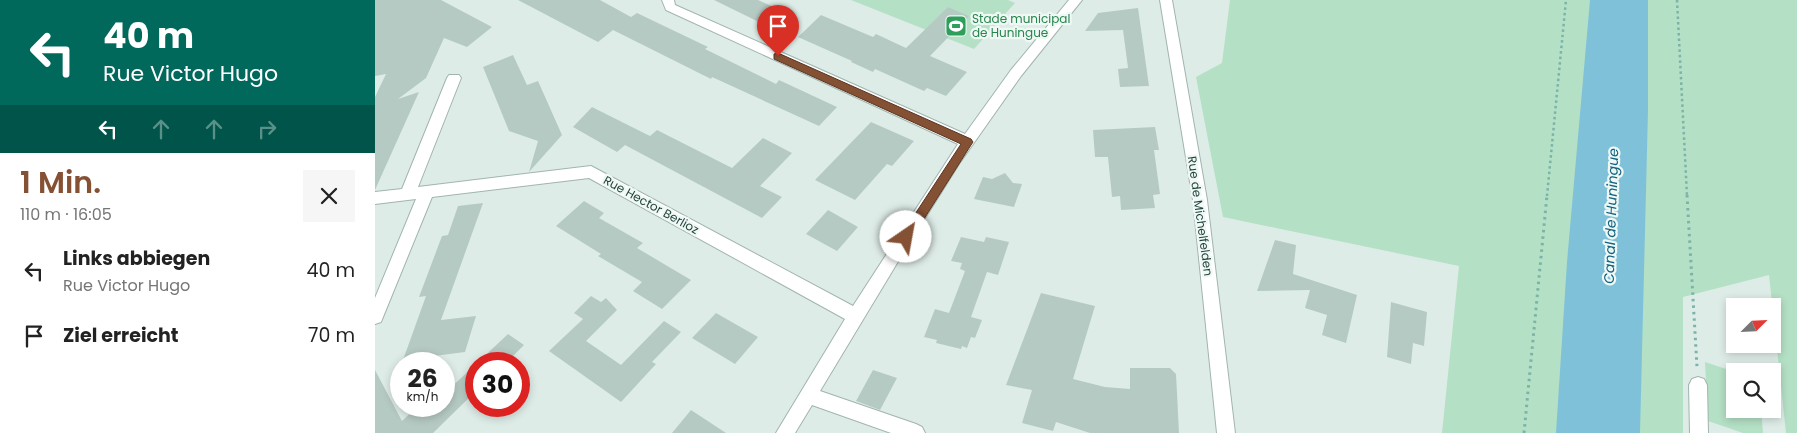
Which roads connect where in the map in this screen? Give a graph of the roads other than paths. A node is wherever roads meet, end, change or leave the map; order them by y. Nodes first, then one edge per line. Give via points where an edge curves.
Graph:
1 (668, 0) edge
2 (1076, 0) edge
3 (1166, 0) edge
4 (454, 78) dead end
5 (967, 142) junction
6 (427, 191) junction
7 (409, 194) junction
8 (375, 198) edge
9 (855, 316) junction
10 (375, 317) edge
11 (1698, 385) road end
12 (808, 395) junction
13 (785, 433) edge
14 (917, 433) edge
15 (1226, 433) edge
16 (1699, 433) edge

1 - 5 street via 670,7
2 - 5 street
3 - 15 street, Rue de Michelfelden via 1200,200
4 - 7 street
5 - 9 street
6 - 7 street, Rue Hector Berlioz
6 - 9 street, Rue Hector Berlioz via 591,172
6 - 10 street
7 - 8 street, Rue Hector Berlioz
9 - 12 street
11 - 16 street
12 - 13 street
12 - 14 street

